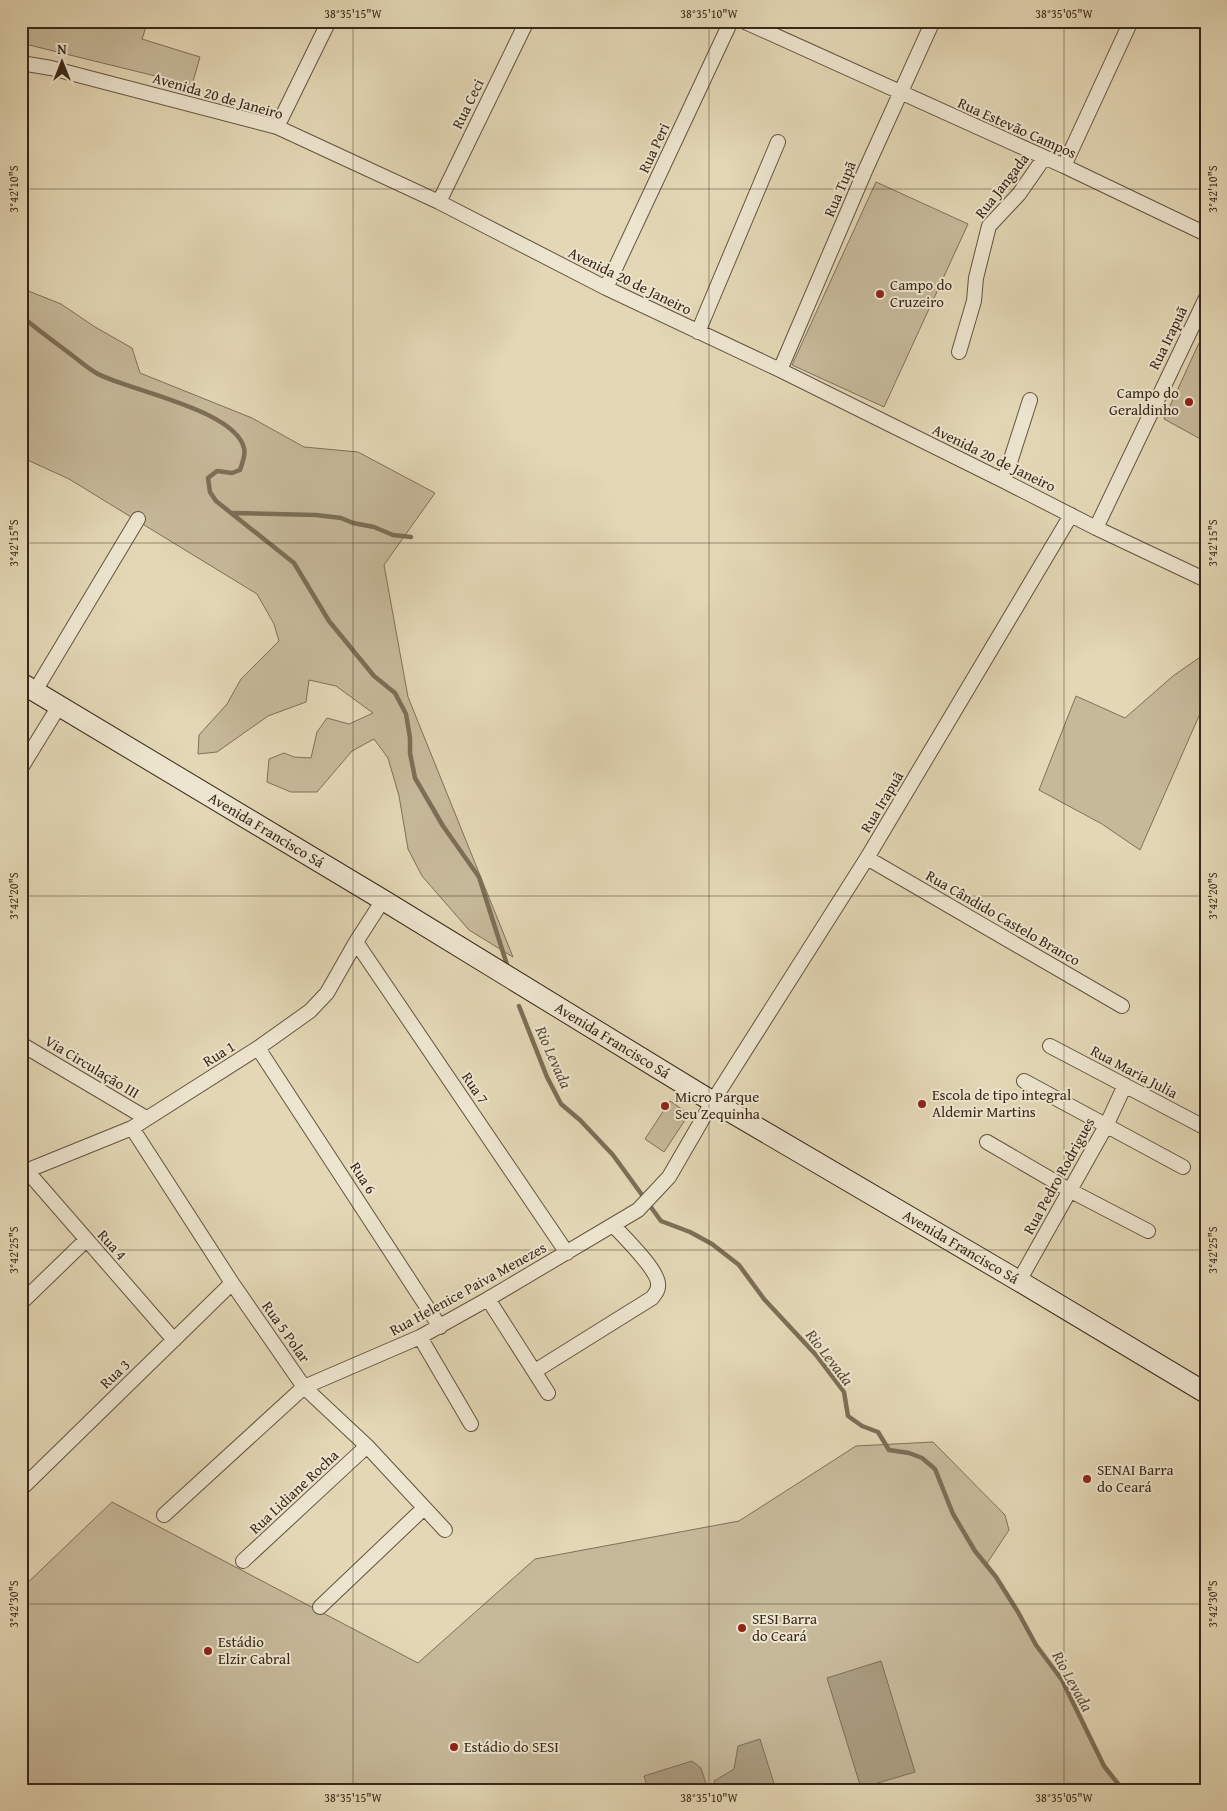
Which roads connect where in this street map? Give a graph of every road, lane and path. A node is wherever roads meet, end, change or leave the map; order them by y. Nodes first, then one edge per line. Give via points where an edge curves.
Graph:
1 (329, 21) edge
2 (527, 21) edge
3 (731, 21) edge
4 (743, 21) edge
5 (934, 21) edge
6 (1131, 21) edge
7 (21, 63) edge
8 (900, 94) junction
9 (277, 127) junction
10 (778, 142) dead end
11 (1044, 158) junction
12 (1064, 166) junction
13 (439, 202) junction
14 (1206, 234) edge
15 (606, 288) junction
16 (1206, 298) edge
17 (698, 332) junction
18 (959, 352) dead end
19 (780, 370) junction
20 (1030, 400) dead end
21 (1004, 481) junction
22 (1071, 515) junction
23 (138, 519) dead end
24 (1096, 528) junction
25 (1206, 580) edge
26 (28, 687) edge
27 (60, 706) junction
28 (21, 768) edge
29 (867, 858) junction
30 (383, 900) junction
31 (356, 942) junction
32 (1122, 1006) dead end
33 (21, 1044) edge
34 (1050, 1046) dead end
35 (258, 1048) junction
36 (1024, 1081) dead end
37 (1125, 1085) junction
38 (713, 1101) junction
39 (146, 1118) junction
40 (1106, 1126) junction
41 (1204, 1127) dead end
42 (132, 1128) junction
43 (987, 1142) dead end
44 (1183, 1167) dead end
45 (23, 1171) edge
46 (1070, 1191) junction
47 (613, 1225) junction
48 (1148, 1231) dead end
49 (86, 1240) junction
50 (567, 1253) junction
51 (1019, 1281) junction
52 (232, 1283) junction
53 (488, 1299) junction
54 (21, 1303) edge
55 (440, 1326) junction
56 (420, 1338) junction
57 (174, 1340) junction
58 (535, 1371) junction
59 (304, 1387) junction
60 (548, 1393) dead end
61 (1206, 1393) edge
62 (471, 1424) dead end
63 (367, 1446) junction
64 (21, 1489) edge
65 (424, 1508) junction
66 (164, 1515) dead end
67 (445, 1530) dead end
68 (243, 1561) dead end
69 (320, 1607) dead end

1 - 9 street
2 - 13 street, Rua Ceci
3 - 15 street, Rua Peri
4 - 8 street, Rua Estevão Campos
5 - 8 street, Rua Tupã
6 - 12 street
7 - 9 street, Avenida 20 de Janeiro
8 - 11 street, Rua Estevão Campos
8 - 19 street, Rua Tupã
9 - 13 street, Avenida 20 de Janeiro
10 - 17 street
11 - 12 street, Rua Estevão Campos
11 - 18 street, Rua Jangada via 1019,194 989,226 976,278 974,301
12 - 14 street, Rua Estevão Campos
13 - 15 street, Avenida 20 de Janeiro
15 - 17 street, Avenida 20 de Janeiro
16 - 24 street, Rua Irapuã
17 - 19 street, Avenida 20 de Janeiro
19 - 21 street, Avenida 20 de Janeiro
20 - 21 street
21 - 22 street, Avenida 20 de Janeiro
22 - 24 street, Avenida 20 de Janeiro
22 - 29 street, Rua Irapuã
23 - 26 street
24 - 25 street, Avenida 20 de Janeiro
26 - 27 main road, Avenida Francisco Sá
27 - 28 street
27 - 30 main road, Avenida Francisco Sá
29 - 32 street, Rua Cândido Castelo Branco
29 - 38 street, Rua Irapuã
30 - 31 street, Rua 1
30 - 38 main road, Avenida Francisco Sá
31 - 35 street, Rua 1 via 318,1003
31 - 50 street, Rua 7
33 - 39 street, Via Circulação III
34 - 37 street, Rua Maria Julia
35 - 39 street, Rua 1
35 - 55 street, Rua 6
36 - 40 street
37 - 40 street, Rua Pedro Rodrigues
37 - 41 street, Rua Maria Julia
38 - 47 street, Rua Helenice Paiva Menezes via 669,1177 638,1210
38 - 51 main road, Avenida Francisco Sá
39 - 42 street, Rua 1
40 - 44 street
40 - 46 street, Rua Pedro Rodrigues
42 - 45 street, Rua 1
42 - 52 street, Rua 5 Polar
43 - 46 street
45 - 49 street, Rua 4
46 - 48 street
46 - 51 street, Rua Pedro Rodrigues
47 - 50 street, Rua Helenice Paiva Menezes
47 - 58 street via 655,1272 659,1285 657,1292
49 - 54 street
49 - 57 street, Rua 4
50 - 53 street, Rua Helenice Paiva Menezes
51 - 61 main road, Avenida Francisco Sá
52 - 57 street, Rua 3
52 - 59 street, Rua 5 Polar
53 - 55 street, Rua Helenice Paiva Menezes
53 - 58 street
55 - 56 street, Rua Helenice Paiva Menezes
56 - 59 street, Rua Helenice Paiva Menezes
56 - 62 street
57 - 64 street, Rua 3
58 - 60 street
59 - 63 street, Rua 5 Polar
59 - 66 street, Rua Helenice Paiva Menezes
63 - 65 street, Rua 5 Polar
63 - 68 street, Rua Lidiane Rocha
65 - 67 street, Rua 5 Polar
65 - 69 street

